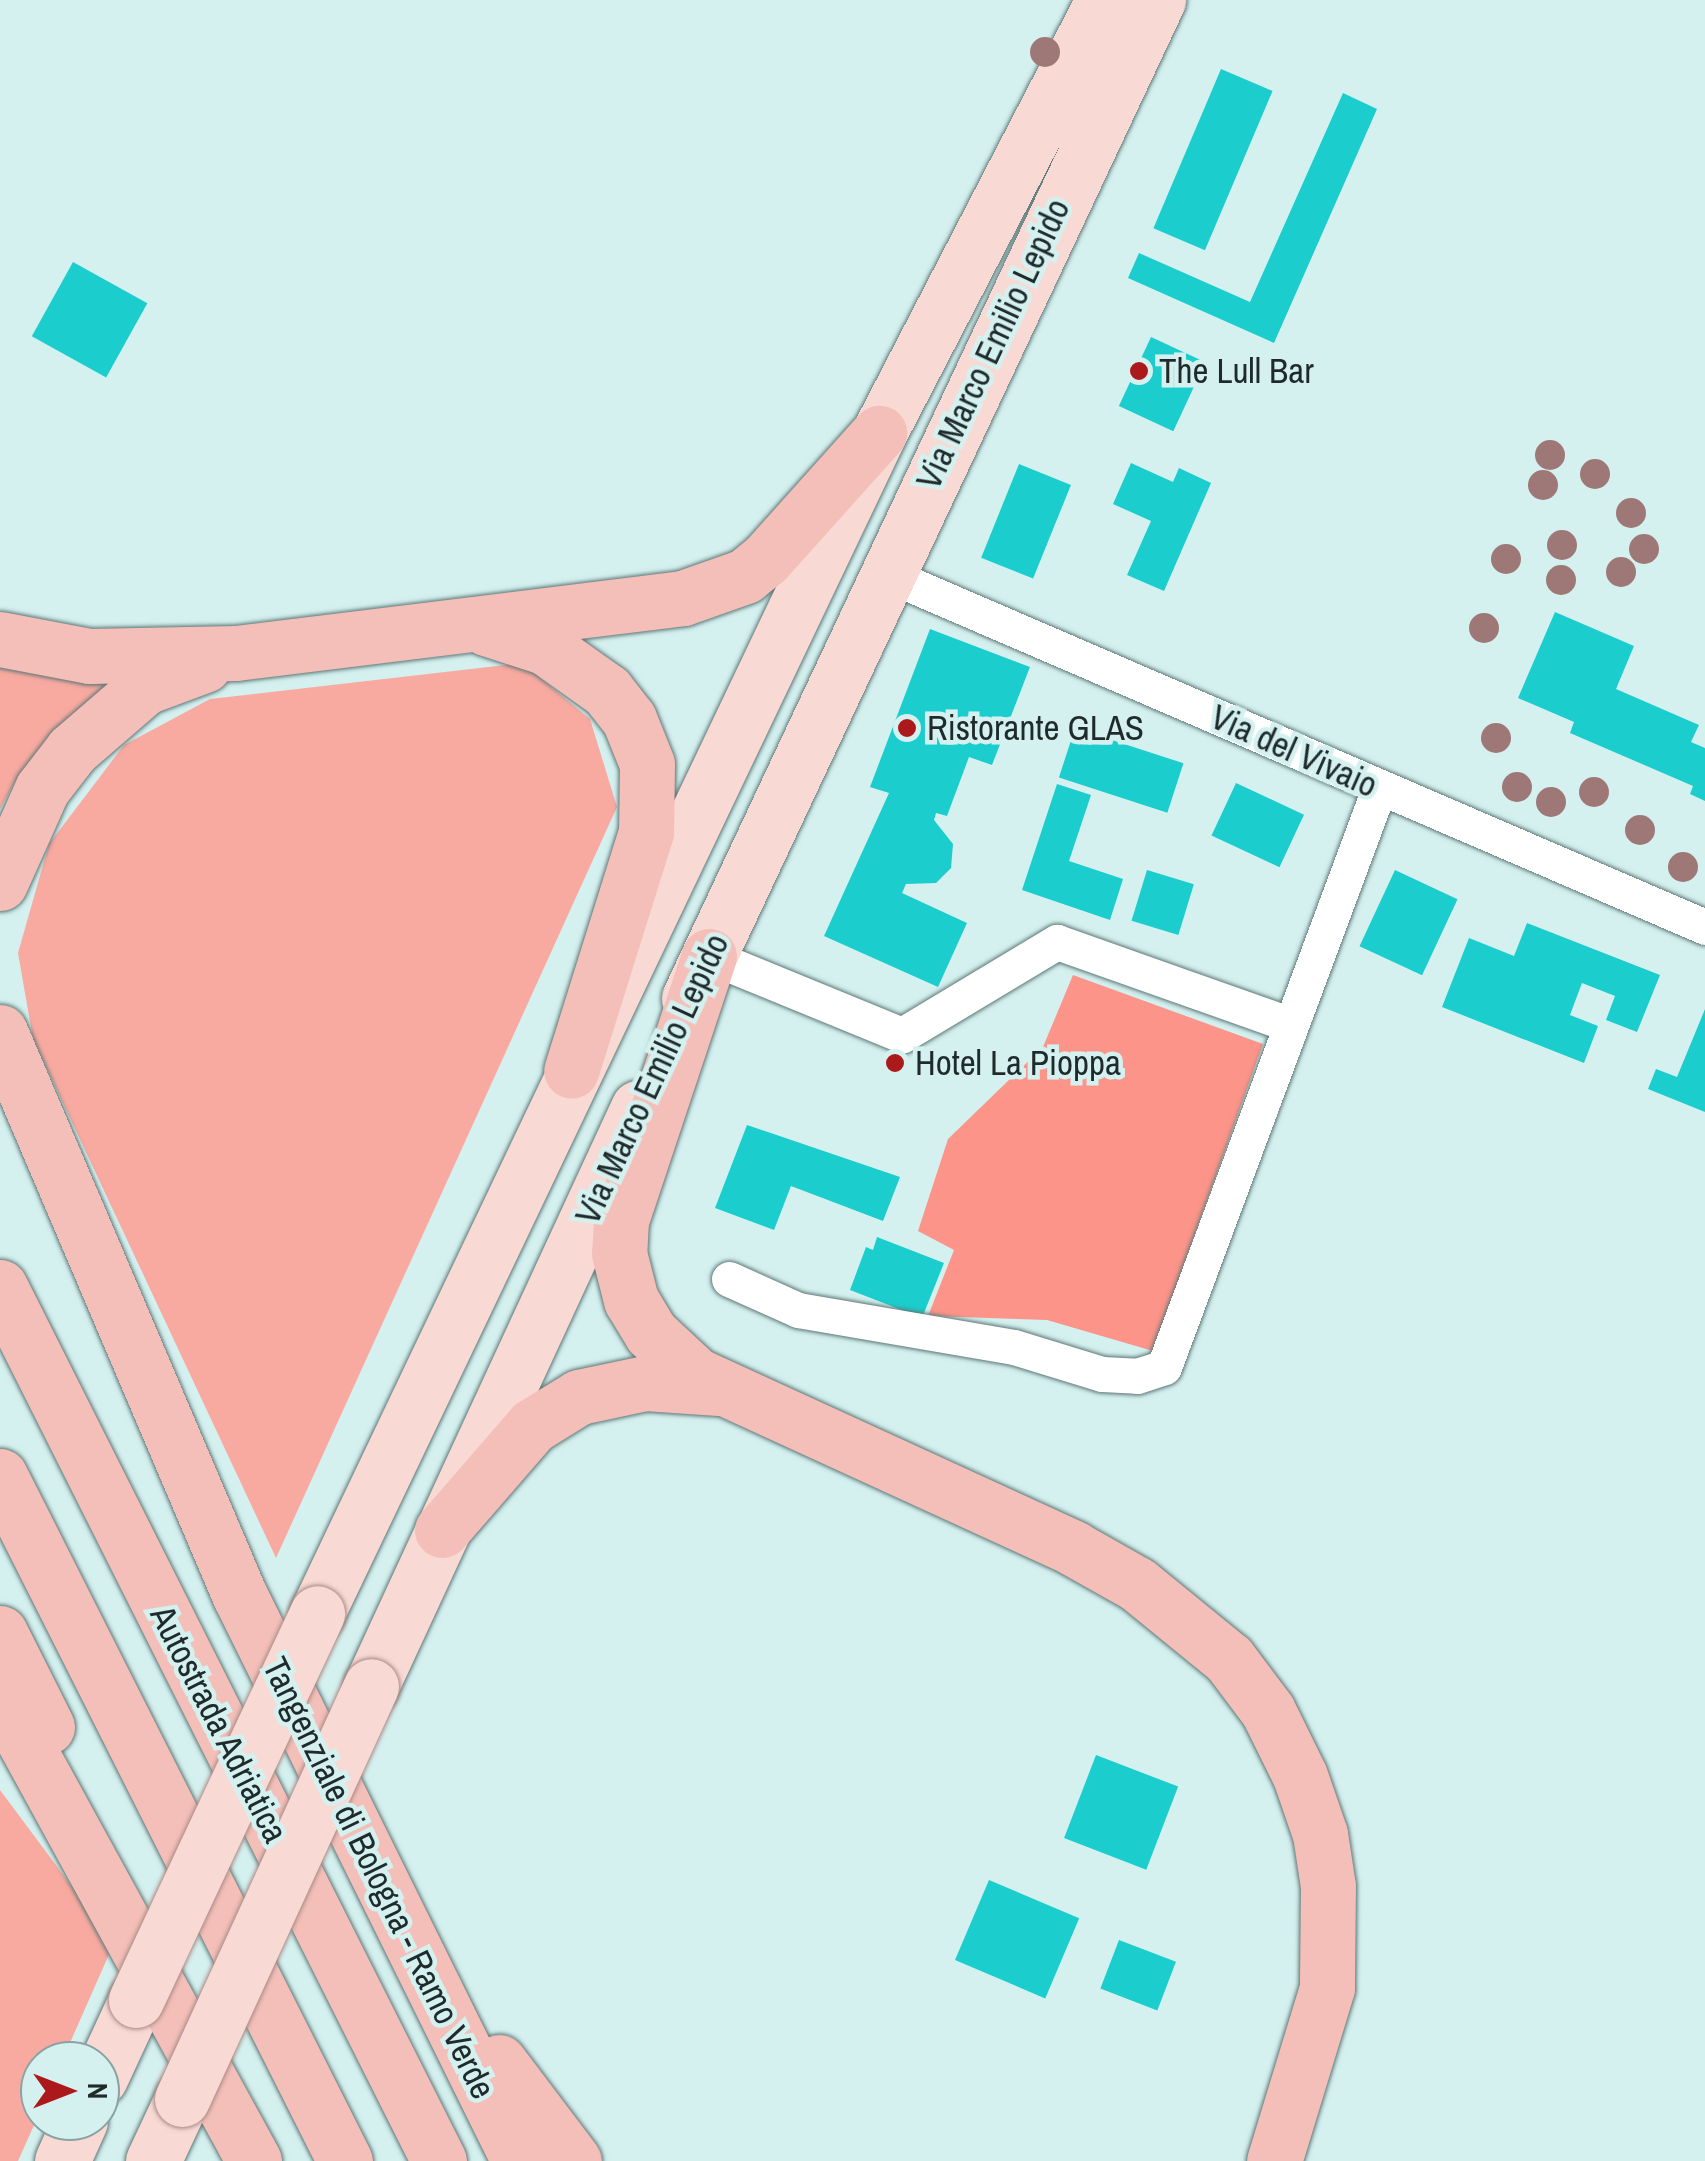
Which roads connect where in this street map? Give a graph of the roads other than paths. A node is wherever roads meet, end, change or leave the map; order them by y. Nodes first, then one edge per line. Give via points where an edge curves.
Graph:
1 (1103, 0) edge
2 (1158, 0) edge
3 (879, 433) junction
4 (884, 573) junction
5 (479, 626) junction
6 (0, 639) edge
7 (236, 653) junction
8 (1379, 789) junction
9 (0, 883) edge
10 (1705, 927) edge
11 (709, 956) junction
12 (1291, 1025) junction
13 (0, 1032) edge
14 (571, 1070) junction
15 (0, 1129) edge
16 (729, 1279) dead end
17 (0, 1287) edge
18 (719, 1388) junction
19 (0, 1476) edge
20 (442, 1530) junction
21 (239, 1594) junction
22 (0, 1633) edge
23 (0, 1697) edge
24 (371, 1861) junction
25 (119, 1906) junction
26 (117, 2041) edge
27 (1274, 2149) edge
28 (154, 2161) edge
29 (254, 2161) edge
30 (344, 2161) edge
31 (438, 2161) edge
32 (519, 2161) edge
33 (574, 2161) edge

1 - 3 main road, Via Marco Emilio Lepido
2 - 4 main road, Via Marco Emilio Lepido
3 - 5 highway via 745,576 643,606
3 - 14 main road, Via Marco Emilio Lepido
4 - 8 street, Via del Vivaio
4 - 11 main road, Via Marco Emilio Lepido
5 - 7 highway
5 - 14 highway via 546,647 607,691 630,718 647,764 646,832
6 - 7 highway via 89,656
7 - 9 highway via 145,688 72,750 42,789
8 - 10 street, Via del Vivaio
8 - 12 street
11 - 12 street via 902,1035 1057,942
11 - 18 highway via 630,1183 619,1253 631,1300 650,1333
11 - 20 main road, Via Marco Emilio Lepido
12 - 16 street via 1164,1367 1137,1376 1102,1374 1014,1347 798,1310
13 - 21 highway
14 - 26 main road, Via Marco Emilio Lepido, bridge
15 - 21 highway
17 - 31 highway, Autostrada Adriatica
18 - 20 highway via 645,1383 578,1398 532,1426
18 - 27 highway via 1137,1584 1229,1658 1268,1711 1300,1776 1328,1886 1327,1988
19 - 30 highway
20 - 28 main road, Via Marco Emilio Lepido, bridge
21 - 24 highway, Tangenziale di Bologna - Ramo Verde
22 - 25 highway via 62,1758
23 - 25 highway
24 - 32 highway, Tangenziale di Bologna - Ramo Verde
24 - 33 highway via 496,2058
25 - 29 highway

